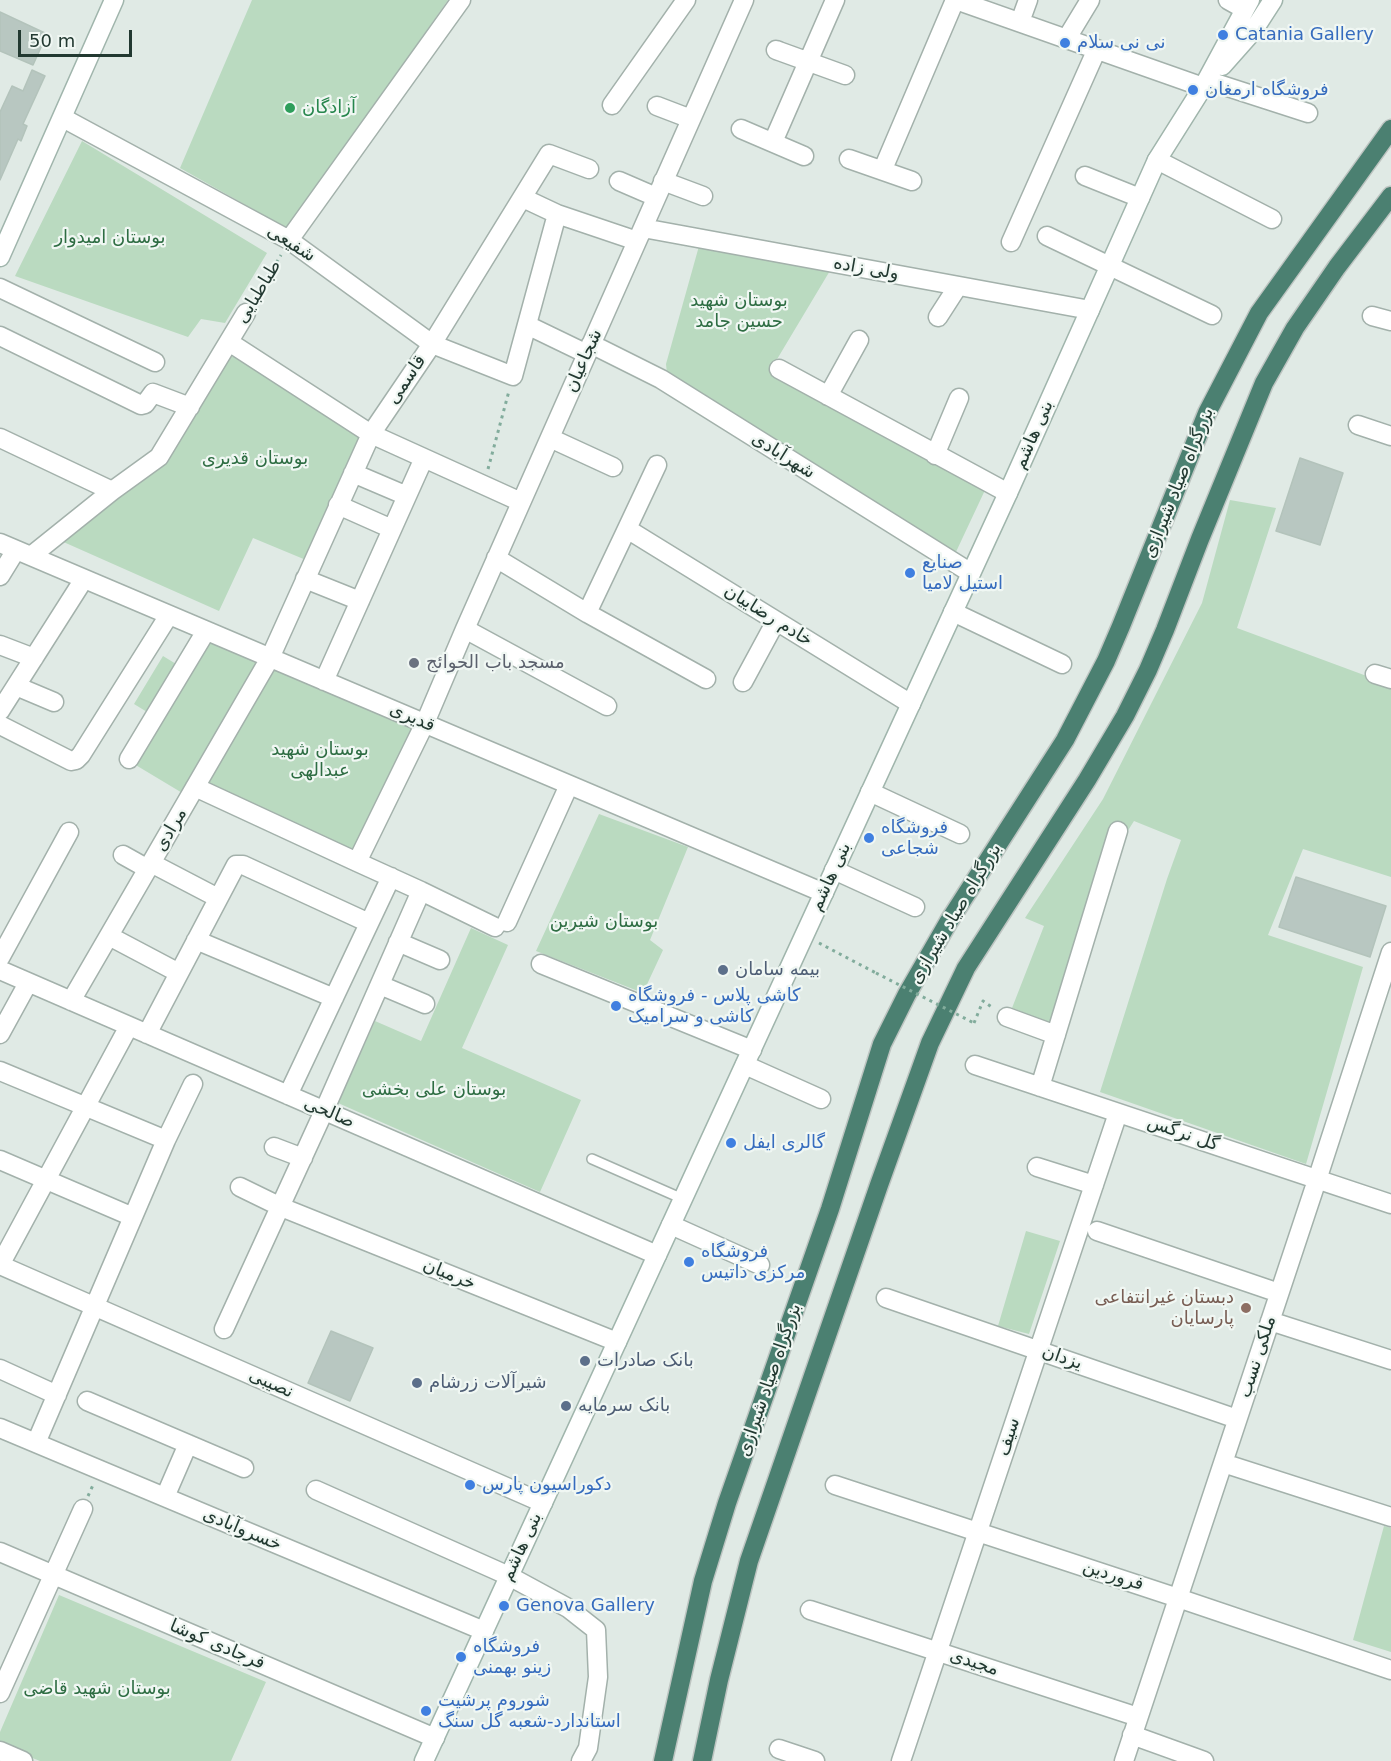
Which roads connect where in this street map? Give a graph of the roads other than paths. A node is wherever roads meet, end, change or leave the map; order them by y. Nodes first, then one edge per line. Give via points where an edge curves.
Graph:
1 (114, 0) edge
2 (461, 0) edge
3 (686, 0) edge
4 (744, 0) edge
5 (835, 0) edge
6 (956, 0) edge
7 (1028, 0) edge
8 (1090, 0) edge
9 (1228, 0) edge
10 (1273, 0) edge
11 (1247, 5) edge
12 (1020, 22) junction
13 (1067, 38) junction
14 (1097, 49) junction
15 (779, 51) dead end
16 (809, 61) junction
17 (845, 75) dead end
18 (1206, 84) junction
19 (612, 105) dead end
20 (657, 106) dead end
21 (1308, 113) dead end
22 (63, 118) junction
23 (691, 119) junction
24 (741, 129) dead end
25 (1391, 129) edge
26 (773, 142) junction
27 (804, 156) dead end
28 (849, 159) dead end
29 (1157, 160) junction
30 (590, 169) dead end
31 (883, 169) junction
32 (1085, 176) dead end
33 (619, 181) dead end
34 (912, 181) dead end
35 (660, 189) junction
36 (703, 196) dead end
37 (1391, 196) edge
38 (523, 198) junction
39 (1140, 198) junction
40 (557, 214) junction
41 (1272, 219) dead end
42 (640, 235) junction
43 (1047, 236) dead end
44 (289, 240) junction
45 (1011, 243) dead end
46 (0, 257) edge
47 (1110, 266) junction
48 (958, 286) junction
49 (0, 288) edge
50 (1090, 310) junction
51 (246, 314) road end
52 (1212, 315) dead end
53 (1372, 316) dead end
54 (938, 317) dead end
55 (1391, 321) edge
56 (527, 325) junction
57 (0, 336) edge
58 (859, 340) dead end
59 (229, 342) junction
60 (432, 344) junction
61 (589, 349) junction
62 (155, 362) dead end
63 (779, 369) dead end
64 (828, 396) junction
65 (959, 398) dead end
66 (190, 407) junction
67 (1358, 425) dead end
68 (371, 434) junction
69 (1391, 436) edge
70 (0, 438) edge
71 (549, 438) junction
72 (935, 454) junction
73 (424, 458) junction
74 (657, 465) dead end
75 (613, 467) dead end
76 (353, 473) junction
77 (112, 491) junction
78 (1008, 494) junction
79 (407, 496) junction
80 (521, 502) junction
81 (338, 505) junction
82 (392, 529) junction
83 (625, 533) junction
84 (16, 550) edge
85 (496, 558) junction
86 (971, 573) junction
87 (0, 576) edge
88 (84, 579) junction
89 (305, 579) junction
90 (360, 602) junction
91 (953, 612) junction
92 (587, 613) junction
93 (169, 615) junction
94 (776, 621) junction
95 (465, 629) junction
96 (206, 631) junction
97 (0, 645) edge
98 (34, 658) junction
99 (270, 658) junction
100 (1062, 664) dead end
101 (706, 679) dead end
102 (324, 681) junction
103 (743, 682) dead end
104 (10, 687) edge
105 (54, 702) dead end
106 (910, 704) junction
107 (607, 706) dead end
108 (0, 711) edge
109 (425, 723) junction
110 (0, 725) edge
111 (129, 759) dead end
112 (569, 785) junction
113 (195, 787) junction
114 (870, 792) junction
115 (1118, 831) dead end
116 (69, 832) dead end
117 (960, 834) dead end
118 (123, 855) dead end
119 (357, 862) junction
120 (150, 866) junction
121 (834, 870) junction
122 (391, 877) junction
123 (421, 891) junction
124 (824, 893) junction
125 (218, 898) junction
126 (915, 907) dead end
127 (369, 923) junction
128 (110, 936) junction
129 (196, 940) junction
130 (398, 942) junction
131 (1391, 952) edge
132 (0, 958) edge
133 (440, 960) dead end
134 (541, 964) dead end
135 (0, 970) edge
136 (179, 973) junction
137 (28, 983) junction
138 (380, 985) junction
139 (334, 998) junction
140 (71, 1001) junction
141 (425, 1004) dead end
142 (1007, 1017) dead end
143 (129, 1026) junction
144 (0, 1034) edge
145 (147, 1034) junction
146 (1056, 1035) junction
147 (748, 1057) junction
148 (975, 1065) dead end
149 (0, 1071) edge
150 (193, 1084) dead end
151 (1040, 1087) junction
152 (288, 1095) junction
153 (821, 1099) dead end
154 (85, 1107) junction
155 (324, 1111) junction
156 (1118, 1113) junction
157 (166, 1140) junction
158 (274, 1147) dead end
159 (303, 1158) junction
160 (592, 1159) dead end
161 (0, 1160) edge
162 (1037, 1167) dead end
163 (46, 1179) junction
164 (1317, 1180) junction
165 (1094, 1185) junction
166 (240, 1186) dead end
167 (683, 1199) junction
168 (1391, 1204) edge
169 (280, 1207) junction
170 (133, 1216) junction
171 (671, 1225) junction
172 (1097, 1231) dead end
173 (657, 1255) junction
174 (0, 1265) edge
175 (760, 1265) dead end
176 (1279, 1293) junction
177 (886, 1298) dead end
178 (94, 1306) junction
179 (1270, 1321) junction
180 (224, 1329) dead end
181 (617, 1342) junction
182 (1038, 1350) junction
183 (1391, 1360) edge
184 (0, 1369) edge
185 (57, 1395) junction
186 (87, 1401) dead end
187 (1238, 1419) junction
188 (0, 1428) edge
189 (36, 1443) junction
190 (188, 1444) junction
191 (1223, 1463) junction
192 (244, 1468) dead end
193 (835, 1485) dead end
194 (316, 1491) dead end
195 (165, 1497) junction
196 (543, 1503) junction
197 (83, 1509) road end
198 (1391, 1517) edge
199 (978, 1532) junction
200 (0, 1552) edge
201 (53, 1575) junction
202 (509, 1576) junction
203 (1178, 1598) junction
204 (810, 1610) dead end
205 (484, 1631) junction
206 (938, 1652) junction
207 (1391, 1670) edge
208 (0, 1693) edge
209 (1138, 1717) junction
210 (1132, 1735) junction
211 (435, 1738) junction
212 (778, 1749) dead end
213 (0, 1751) edge
214 (23, 1761) edge
215 (424, 1761) edge
216 (581, 1761) edge
217 (663, 1761) edge
218 (702, 1761) edge
219 (815, 1761) edge
220 (901, 1761) edge
221 (1124, 1761) edge
222 (1204, 1761) edge

1 - 22 street
2 - 44 street, طباطبایی
3 - 19 street
4 - 23 street, شجاعیان
5 - 16 street
6 - 12 street
6 - 31 street
7 - 12 street
8 - 13 street
9 - 11 street
10 - 18 street, بنی هاشم via 1253,31
11 - 18 street, بنی هاشم
12 - 13 street
13 - 14 street
14 - 18 street
14 - 45 street
15 - 16 street via 776,50
16 - 17 street
16 - 26 street
18 - 21 street
18 - 29 street, بنی هاشم
20 - 23 street
22 - 44 street, شفیعی
22 - 46 street
23 - 35 street, شجاعیان
24 - 26 street
25 - 217 highway, بزرگراه صیاد شیرازی via 1259,313 1207,413 1113,643 1065,740 949,921 882,1044 703,1581
26 - 27 street
28 - 31 street
29 - 39 street, بنی هاشم
29 - 41 street
30 - 38 street, قاسمی via 549,154
31 - 34 street
32 - 39 street
33 - 35 street
35 - 36 street
35 - 42 street, شجاعیان
37 - 218 highway, بزرگراه صیاد شیرازی via 1295,328 1264,383 1161,640 1125,716 966,968 930,1043 749,1561
38 - 40 street, ولی زاده
38 - 60 street, قاسمی
39 - 47 street, بنی هاشم
40 - 42 street, ولی زاده
40 - 56 street
42 - 48 street, ولی زاده
42 - 61 street, شجاعیان
43 - 47 street
44 - 60 street, شفیعی
47 - 50 street, بنی هاشم
47 - 52 street
48 - 50 street, ولی زاده
48 - 54 street
49 - 62 street
50 - 78 street, بنی هاشم
51 - 59 street, طباطبایی
53 - 55 street
56 - 60 street, شفیعی via 513,376
56 - 61 street, شهرآبادی
57 - 66 street via 141,405 153,393
58 - 64 street
59 - 66 street, طباطبایی
59 - 68 street
60 - 68 street, قاسمی
61 - 71 street, شجاعیان
61 - 86 street, شهرآبادی via 661,380
63 - 64 street
64 - 72 street
65 - 72 street
66 - 77 street, طباطبایی via 159,457
67 - 69 street
68 - 73 street
68 - 76 street, قاسمی
70 - 77 street
71 - 75 street
71 - 80 street, شجاعیان
72 - 78 street
73 - 79 street
73 - 80 street
74 - 83 street
76 - 79 street
76 - 81 street, قاسمی
77 - 84 street, طباطبایی
78 - 86 street, بنی هاشم
79 - 82 street
80 - 85 street, شجاعیان
81 - 82 street
81 - 89 street, قاسمی
82 - 90 street
83 - 92 street
83 - 94 street, خادم رضاییان via 632,532
84 - 87 street, طباطبایی
84 - 88 street, قدیری
85 - 92 street
85 - 95 street, شجاعیان
86 - 91 street, بنی هاشم
88 - 93 street, قدیری
88 - 98 street
89 - 90 street
89 - 99 street, قاسمی
90 - 102 street
91 - 100 street
91 - 106 street, بنی هاشم
92 - 101 street
93 - 96 street, قدیری
93 - 110 street via 76,760 70,761
94 - 103 street
94 - 106 street, خادم رضاییان
95 - 107 street
95 - 109 street, شجاعیان
96 - 99 street, قدیری
96 - 111 street
97 - 98 street
98 - 104 street
99 - 102 street, قدیری
99 - 113 street, مرادی
102 - 109 street, قدیری
104 - 105 street
104 - 108 street
106 - 114 street, بنی هاشم
109 - 112 street, قدیری
109 - 119 street, شجاعیان
112 - 123 street via 501,924
112 - 124 street, قدیری
113 - 119 street
113 - 120 street, مرادی
114 - 117 street
114 - 121 street, بنی هاشم
115 - 146 street
116 - 132 street
118 - 120 street
119 - 122 street
120 - 125 street
120 - 128 street, مرادی
121 - 124 street, بنی هاشم
121 - 126 street
122 - 123 street
122 - 127 street
123 - 130 street
124 - 147 street, بنی هاشم
125 - 127 street via 236,865 243,865
125 - 129 street
127 - 139 street
128 - 136 street
128 - 140 street, مرادی
129 - 136 street
129 - 139 street
130 - 133 street
130 - 138 street
131 - 164 street, ملکی نسب
134 - 147 street
135 - 137 street, صالحی
136 - 145 street
137 - 140 street, صالحی
137 - 144 street
138 - 141 street
138 - 155 street
139 - 152 street
140 - 143 street, صالحی
142 - 146 street
143 - 145 street, صالحی
143 - 154 street
145 - 152 street, صالحی
146 - 151 street
147 - 153 street
147 - 167 street, بنی هاشم
148 - 151 street, گل نرگس
149 - 154 street
150 - 157 street
151 - 156 street, گل نرگس
152 - 155 street, صالحی
154 - 157 street
154 - 163 street
155 - 159 street
155 - 173 street, صالحی
156 - 164 street, گل نرگس
156 - 165 street, سیف
157 - 170 street
158 - 159 street
159 - 169 street
160 - 167 lane
161 - 163 street
162 - 165 street
163 - 170 street
163 - 174 street
164 - 168 street, گل نرگس
164 - 176 street, ملکی نسب
165 - 182 street, سیف
166 - 169 street, خرمیان
167 - 171 street, بنی هاشم
169 - 180 street
169 - 181 street, خرمیان
170 - 178 street
171 - 173 street, بنی هاشم
171 - 175 street
172 - 176 street
173 - 181 street, بنی هاشم
174 - 178 street, نصیبی
176 - 179 street, ملکی نسب
177 - 182 street, یزدان
178 - 185 street
178 - 196 street, نصیبی
179 - 183 street
179 - 187 street, ملکی نسب
181 - 196 street, بنی هاشم
182 - 187 street, یزدان
182 - 199 street, سیف
184 - 185 street
185 - 189 street
186 - 190 street
187 - 191 street, ملکی نسب
188 - 189 street, خسروآبادی
189 - 195 street, خسروآبادی
190 - 192 street
190 - 195 street
191 - 198 street
191 - 203 street, ملکی نسب
193 - 199 street, فروردین
194 - 202 street
195 - 205 street, خسروآبادی
196 - 202 street, بنی هاشم
197 - 201 street
199 - 203 street, فروردین
199 - 206 street, سیف
200 - 201 street, فرجادی کوشا
201 - 208 street
201 - 211 street, فرجادی کوشا
202 - 205 street, بنی هاشم
202 - 216 street via 568,1608 596,1630 598,1677 588,1748
203 - 207 street, فروردین
203 - 209 street, ملکی نسب
204 - 206 street, مجیدی
205 - 211 street, بنی هاشم
206 - 209 street, مجیدی
206 - 220 street, سیف
209 - 210 street, ملکی نسب
210 - 221 street, ملکی نسب
210 - 222 street
211 - 215 street, بنی هاشم
212 - 219 street
213 - 214 street

